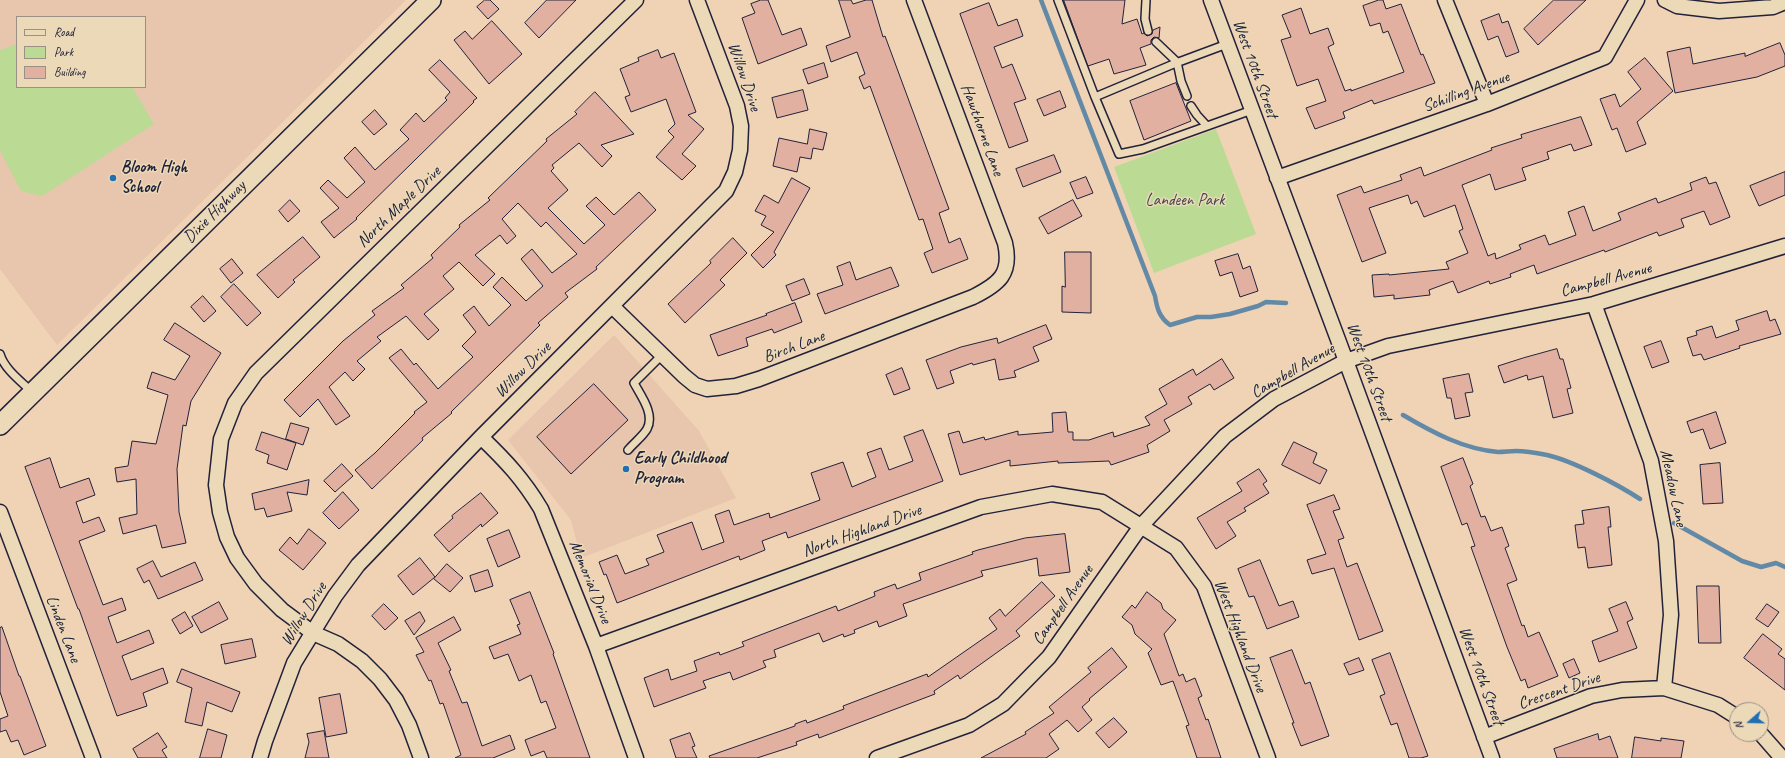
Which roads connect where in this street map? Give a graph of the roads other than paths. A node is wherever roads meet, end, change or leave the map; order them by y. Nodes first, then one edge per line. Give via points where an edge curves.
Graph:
1 (431, 0) edge
2 (636, 0) edge
3 (697, 0) edge
4 (914, 0) edge
5 (1058, 0) edge
6 (1146, 0) edge
7 (1210, 0) edge
8 (1445, 0) edge
9 (1637, 0) edge
10 (1665, 0) edge
11 (1785, 2) edge
12 (1148, 31) dead end
13 (1156, 42) dead end
14 (1227, 44) junction
15 (1177, 62) junction
16 (1188, 96) dead end
17 (1094, 97) junction
18 (1487, 104) junction
19 (1191, 106) dead end
20 (1252, 110) junction
21 (1207, 126) junction
22 (1277, 178) junction
23 (1785, 246) edge
24 (1005, 274) joint
25 (1594, 304) junction
26 (612, 306) junction
27 (0, 354) edge
28 (662, 355) junction
29 (1346, 361) junction
30 (33, 392) junction
31 (0, 425) edge
32 (481, 437) junction
33 (628, 450) dead end
34 (0, 512) edge
35 (1141, 526) junction
36 (313, 633) junction
37 (596, 646) junction
38 (1664, 688) junction
39 (1729, 713) edge
40 (1484, 737) junction
41 (1768, 742) edge
42 (94, 758) edge
43 (260, 758) edge
44 (421, 758) edge
45 (636, 758) edge
46 (878, 758) edge
47 (1268, 758) edge
48 (1492, 758) edge
49 (1782, 758) edge

1 - 30 main road, Dixie Highway
2 - 36 street, North Maple Drive via 256,373 235,403 221,439 216,485 227,537 236,558 256,584 282,610
3 - 26 street, Willow Drive via 739,113 740,150 735,172 726,191 710,209
4 - 24 street, Hawthorne Lane via 1005,243
5 - 17 lane
6 - 12 lane via 1145,19
7 - 14 street, West 10th Street
8 - 18 street
9 - 18 street, Schilling Avenue via 1605,57
10 - 11 street via 1677,6 1719,11 1773,7
13 - 15 lane
14 - 15 lane
14 - 20 street, West 10th Street
15 - 16 lane
15 - 17 lane
17 - 21 lane via 1120,154 1143,149
18 - 22 street, Schilling Avenue
19 - 21 lane
20 - 21 lane
20 - 22 street, West 10th Street
22 - 29 street, West 10th Street
23 - 25 street, Campbell Avenue
24 - 28 street, Birch Lane via 973,297 759,380 736,386 707,389 695,385
25 - 29 street, Campbell Avenue via 1388,346
25 - 38 street, Meadow Lane via 1653,468 1666,541 1671,615
26 - 28 street, Birch Lane
26 - 32 street, Willow Drive
27 - 30 lane via 14,374
28 - 33 lane via 634,383 650,420 647,429
29 - 35 street, Campbell Avenue via 1274,399 1225,436
29 - 40 street, West 10th Street
30 - 31 main road, Dixie Highway
32 - 36 street, Willow Drive via 358,564
32 - 37 street, Memorial Drive via 512,466 541,509
34 - 42 street, Linden Lane
35 - 37 street, North Highland Drive via 1102,502 1052,494 981,507
35 - 46 street, Campbell Avenue via 1049,657 1003,704 969,725
35 - 47 street, West Highland Drive via 1176,548 1204,586
36 - 43 street, Willow Drive via 294,663
36 - 44 street, North Maple Drive via 338,644 362,661 380,679 396,700 409,725
37 - 45 street, Memorial Drive
38 - 39 street, Crescent Drive via 1718,705
38 - 40 street, Crescent Drive via 1622,690 1591,696
40 - 48 street, West 10th Street
41 - 49 street

